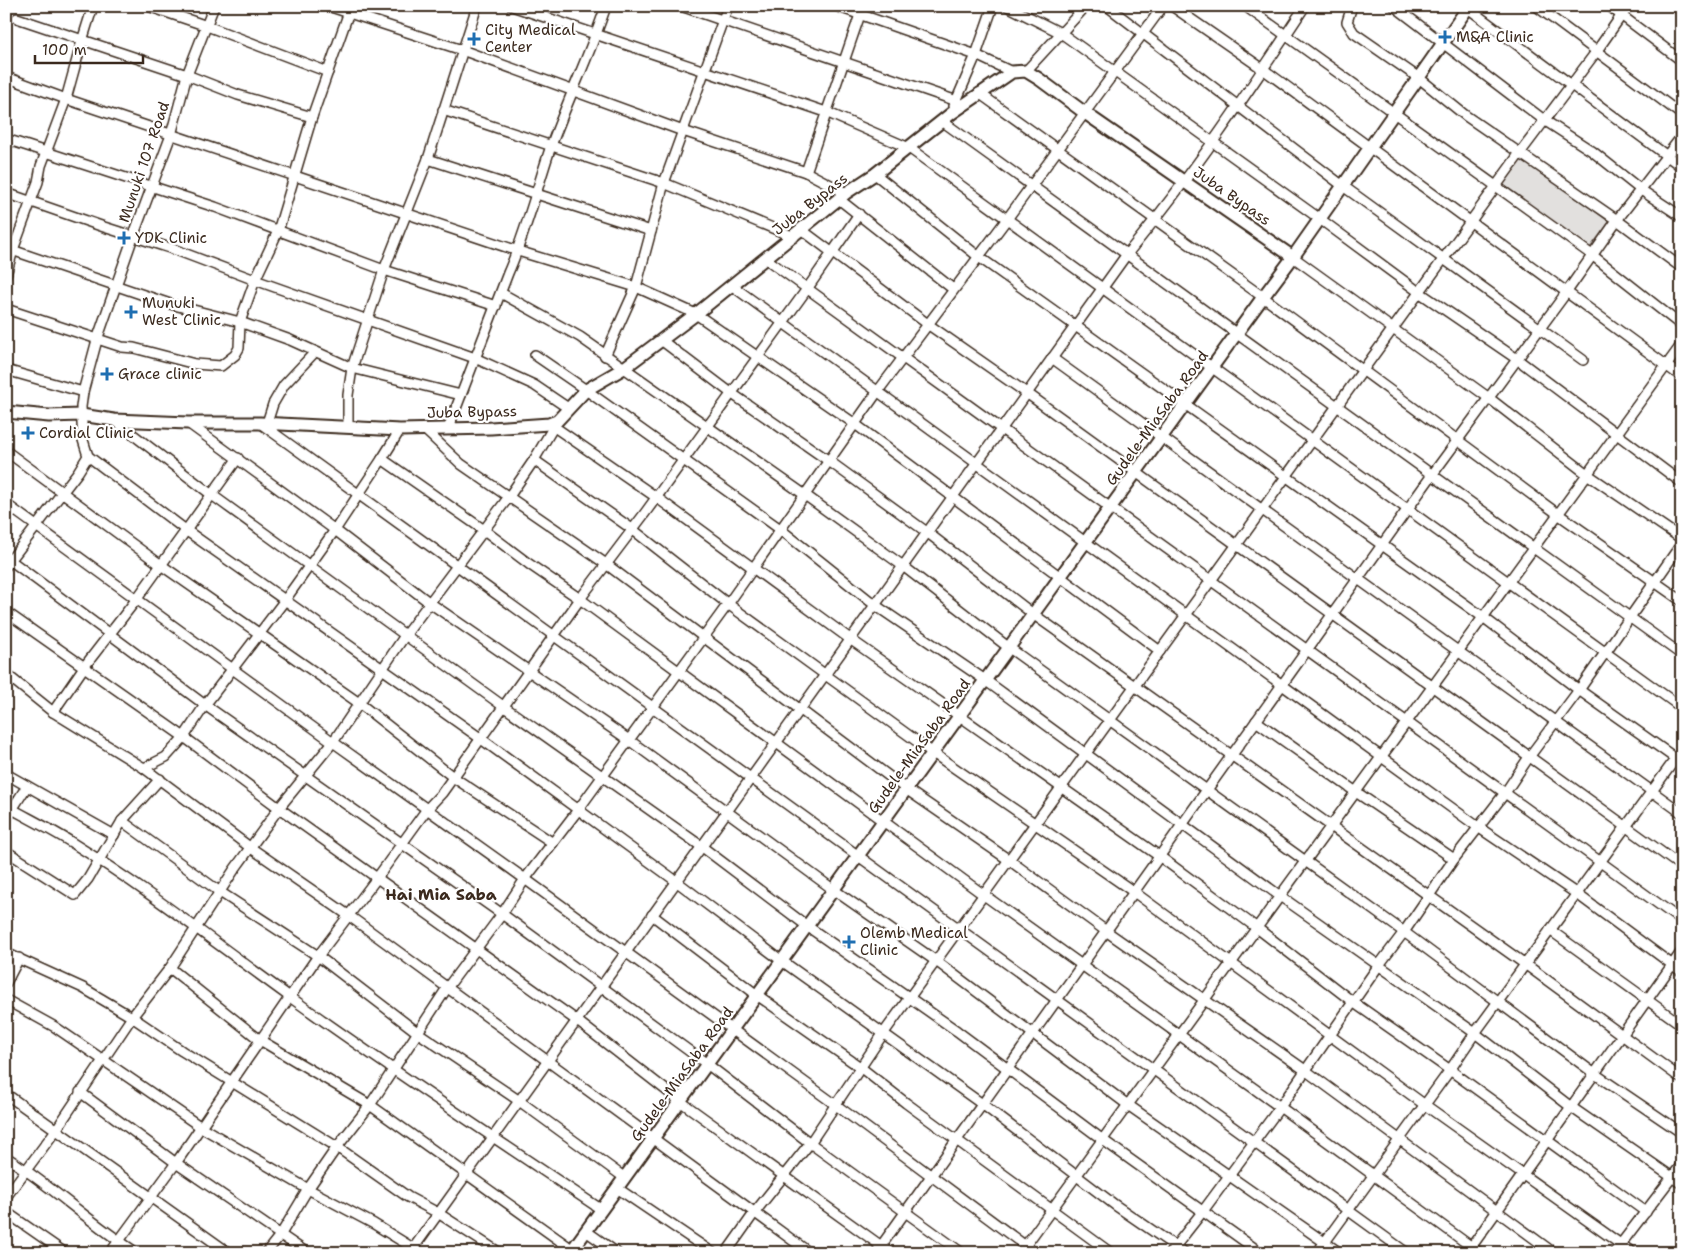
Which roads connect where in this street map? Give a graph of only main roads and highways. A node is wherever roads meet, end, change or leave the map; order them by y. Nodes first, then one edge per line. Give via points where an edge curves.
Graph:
1 (1467, 7) edge
2 (1293, 257) junction
3 (6, 412) edge
4 (572, 1251) edge

1 - 2 main road
2 - 3 main road, Juba Bypass via 1026,71 1012,72 979,93 843,196 624,368 586,390 555,423 400,430 114,420 82,415
2 - 4 main road, Gudele-MiaSaba Road

